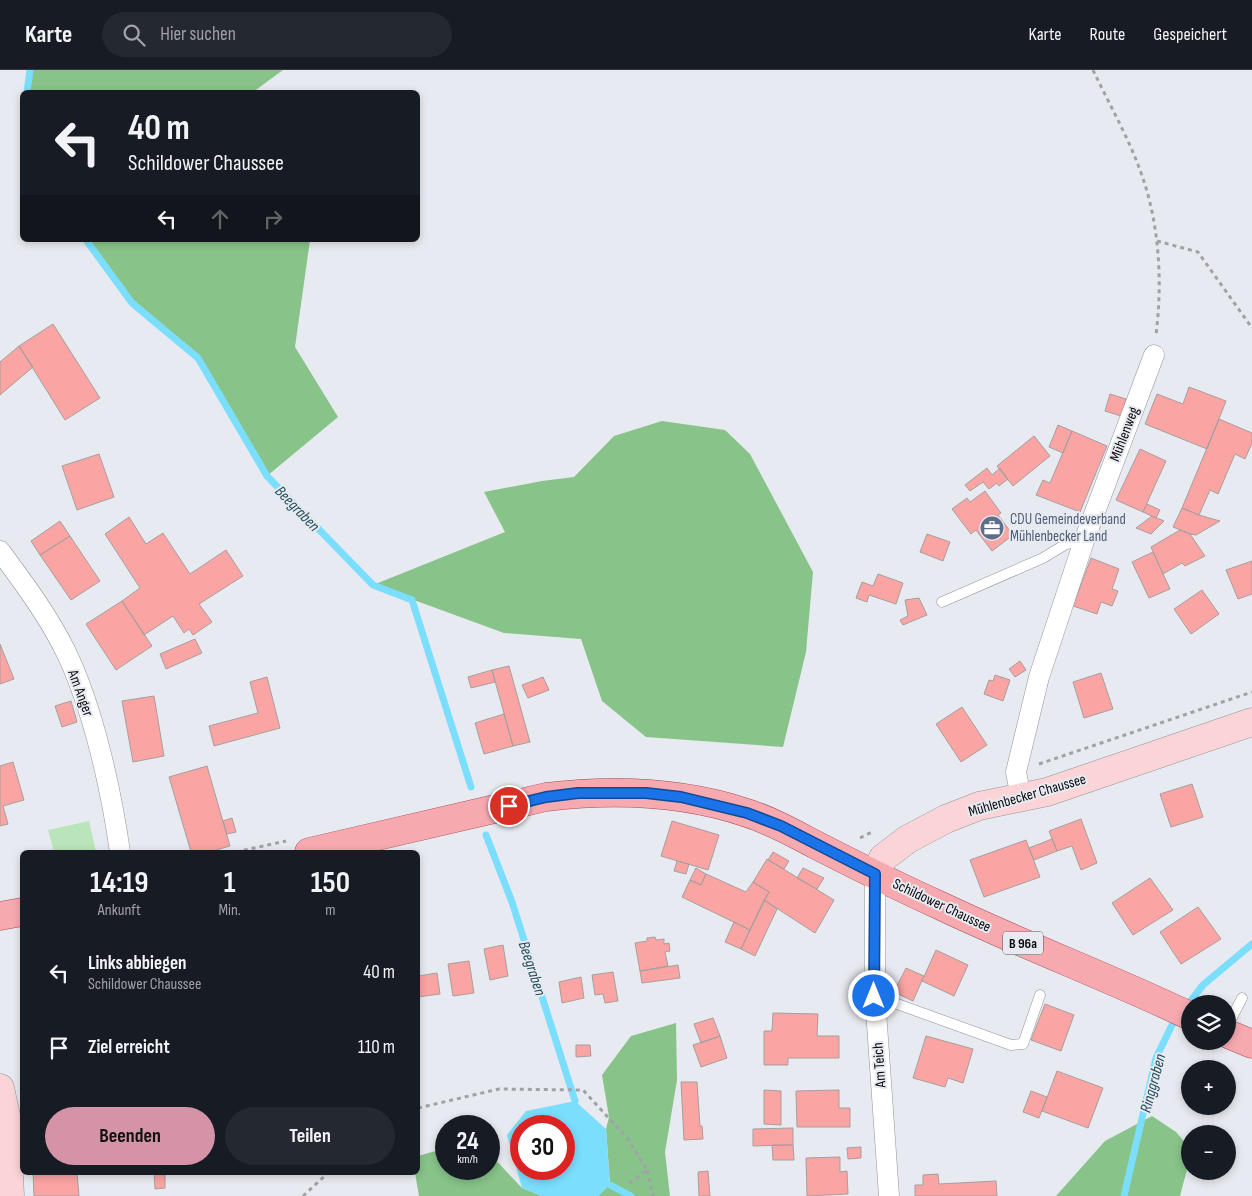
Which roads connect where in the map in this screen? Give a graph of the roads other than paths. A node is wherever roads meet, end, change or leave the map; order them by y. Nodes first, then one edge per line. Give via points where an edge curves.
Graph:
1 (1154, 355) road end
2 (1084, 541) junction
3 (0, 551) edge
4 (942, 602) dead end
5 (1252, 722) edge
6 (1021, 798) junction
7 (120, 850) edge
8 (318, 850) edge
9 (875, 874) junction
10 (20, 912) edge
11 (0, 916) edge
12 (1040, 995) dead end
13 (874, 996) junction
14 (1242, 998) dead end
15 (1236, 1010) edge
16 (1181, 1012) edge
17 (1236, 1037) edge
18 (1252, 1044) edge
19 (0, 1088) edge
20 (10, 1196) edge
21 (889, 1196) edge

1 - 2 street, Mühlenweg
2 - 4 lane via 1066,544 1043,558
2 - 6 street, Mühlenweg via 1039,676 1016,772
3 - 7 street, Am Anger via 34,597 65,650 86,702 115,817
5 - 6 main road, Mühlenbecker Chaussee
6 - 9 main road, Mühlenbecker Chaussee via 979,806 946,818 916,834 883,858
8 - 9 main road, Schildower Chaussee / B 96a via 546,797 578,793 646,793 681,797 747,813 781,826
9 - 13 street, Am Teich
9 - 16 main road, Schildower Chaussee / B 96a via 942,907
10 - 11 main road
12 - 13 lane via 1023,1044 1011,1045
13 - 21 street, Am Teich
14 - 15 lane
17 - 18 main road
19 - 20 main road via 6,1116

